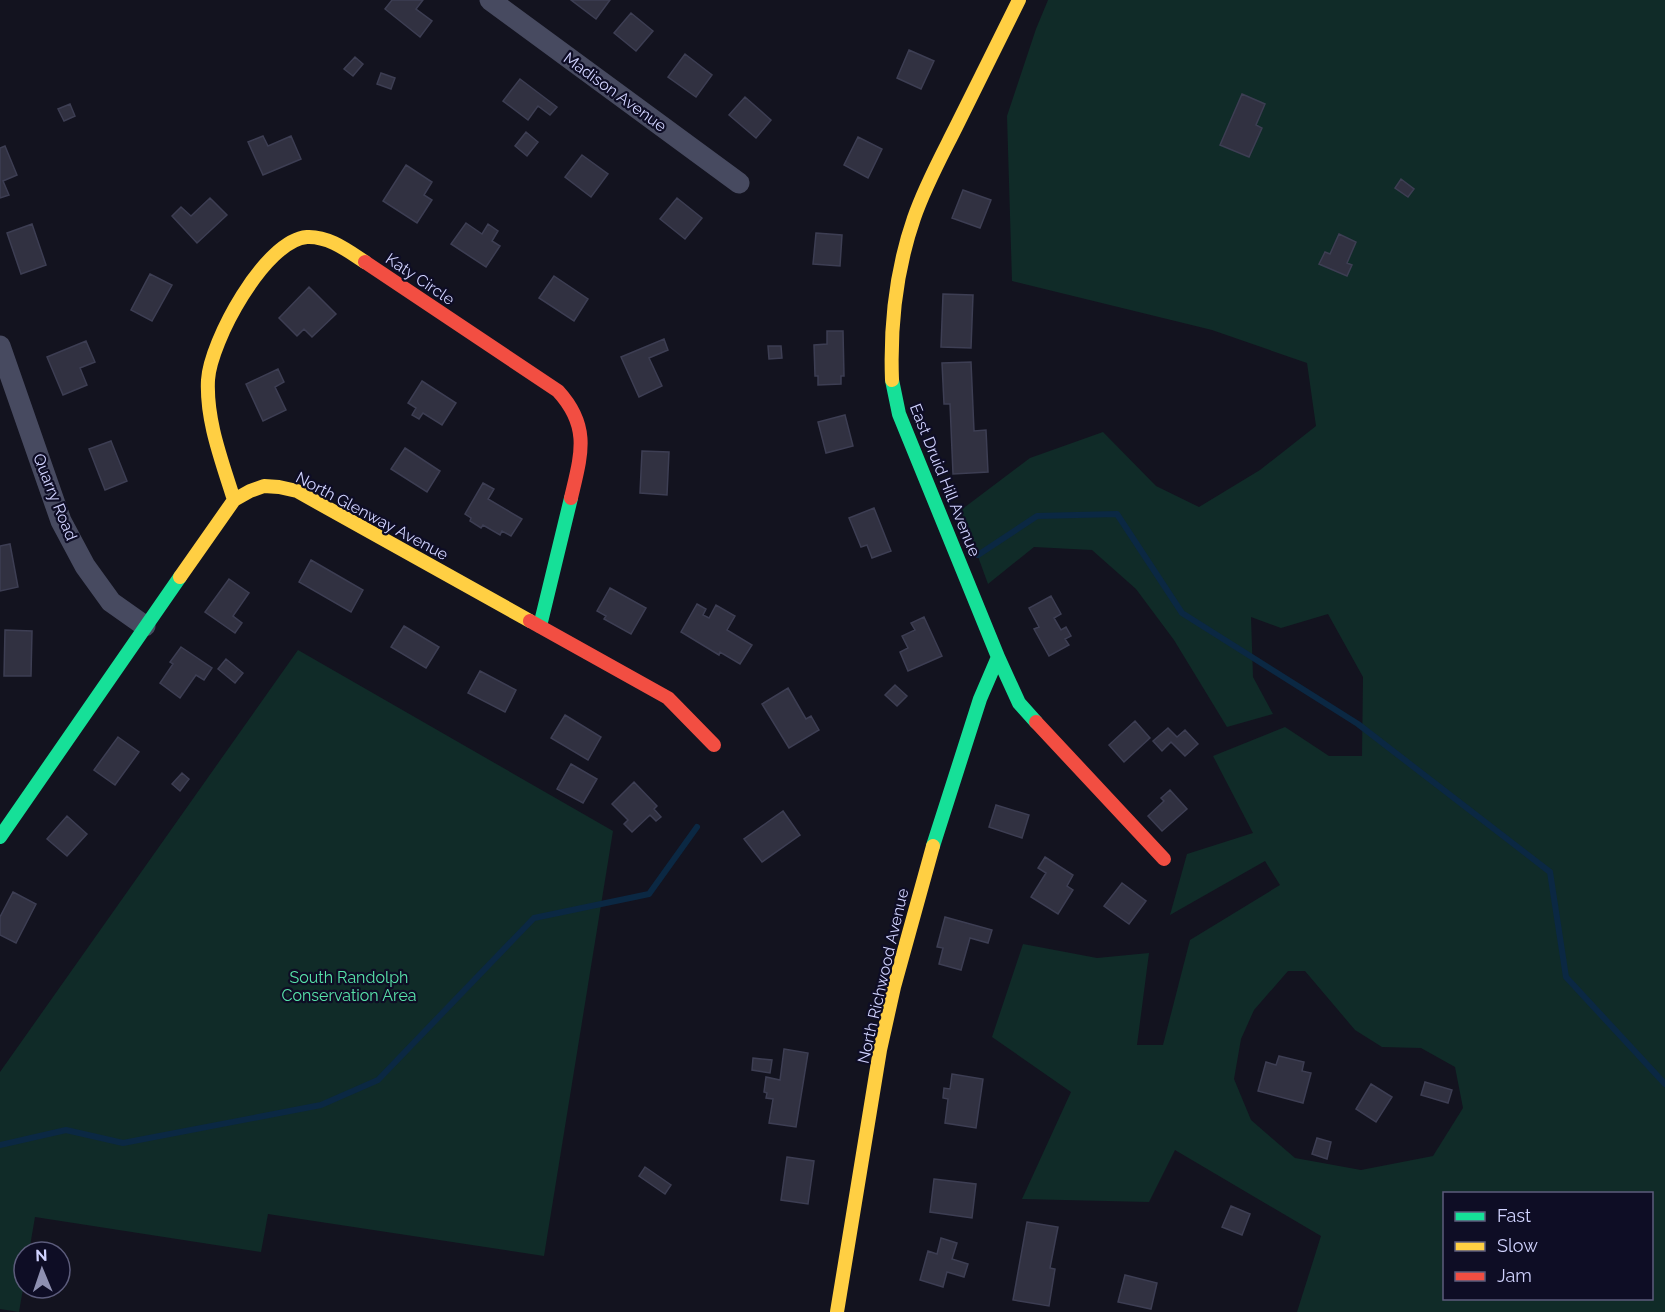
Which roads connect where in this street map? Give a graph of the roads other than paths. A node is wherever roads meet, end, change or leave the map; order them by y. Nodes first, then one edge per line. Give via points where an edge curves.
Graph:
1 (490, 0) edge
2 (1019, 0) edge
3 (739, 183) dead end
4 (0, 346) edge
5 (234, 500) junction
6 (145, 626) junction
7 (540, 626) junction
8 (998, 657) junction
9 (714, 745) dead end
10 (0, 837) edge
11 (1164, 859) dead end
12 (837, 1312) edge

1 - 3 street, Madison Avenue
2 - 8 street, East Druid Hill Avenue via 928,183 915,218 897,289 891,350 899,414
4 - 6 street, Quarry Road via 61,521 85,567 111,602
5 - 6 street, North Glenway Avenue
5 - 7 street, North Glenway Avenue via 248,490 264,486 297,491
5 - 7 street, Katy Circle via 208,393 210,363 226,324 272,257 294,241 326,239 558,391 571,404 579,421 581,456
6 - 10 street, North Glenway Avenue
7 - 9 street, North Glenway Avenue via 668,698
8 - 11 street, East Druid Hill Avenue via 1019,703
8 - 12 street, North Richwood Avenue via 947,801 894,987

